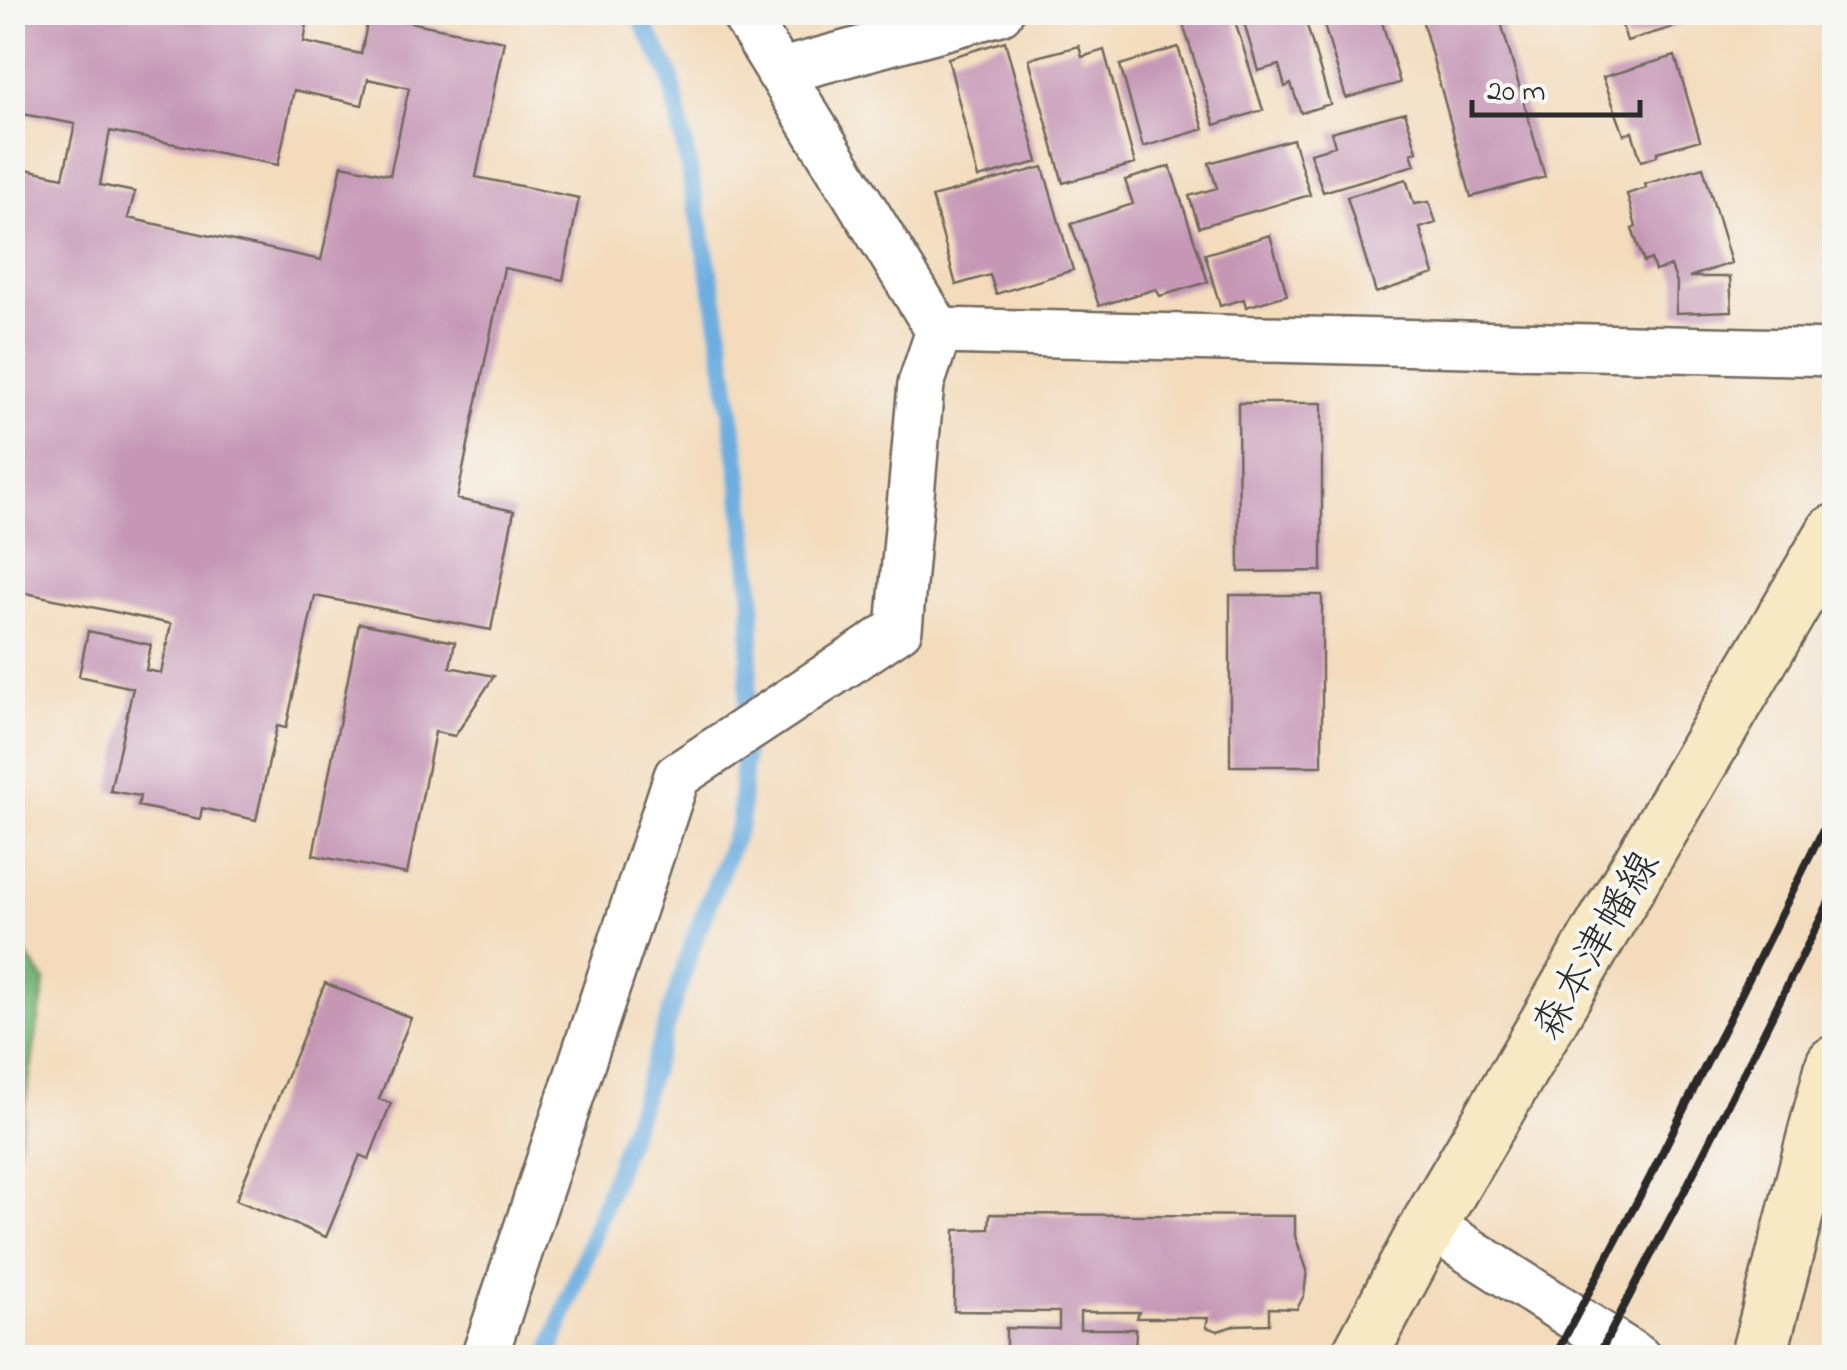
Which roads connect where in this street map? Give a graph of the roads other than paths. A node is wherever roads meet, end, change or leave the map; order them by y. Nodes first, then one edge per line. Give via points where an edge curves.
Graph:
1 (742, 12) edge
2 (1000, 12) edge
3 (780, 72) junction
4 (939, 330) junction
5 (1834, 352) edge
6 (1834, 534) edge
7 (1834, 1064) edge
8 (1429, 1225) junction
9 (484, 1358) edge
10 (1358, 1358) edge
11 (1638, 1358) edge
12 (1758, 1358) edge

1 - 3 street
2 - 3 street
3 - 4 street
4 - 5 street
4 - 9 street via 921,384 899,629 677,776
6 - 8 main road, 森本津幡線
7 - 12 main road
8 - 10 main road, 森本津幡線
8 - 11 street

